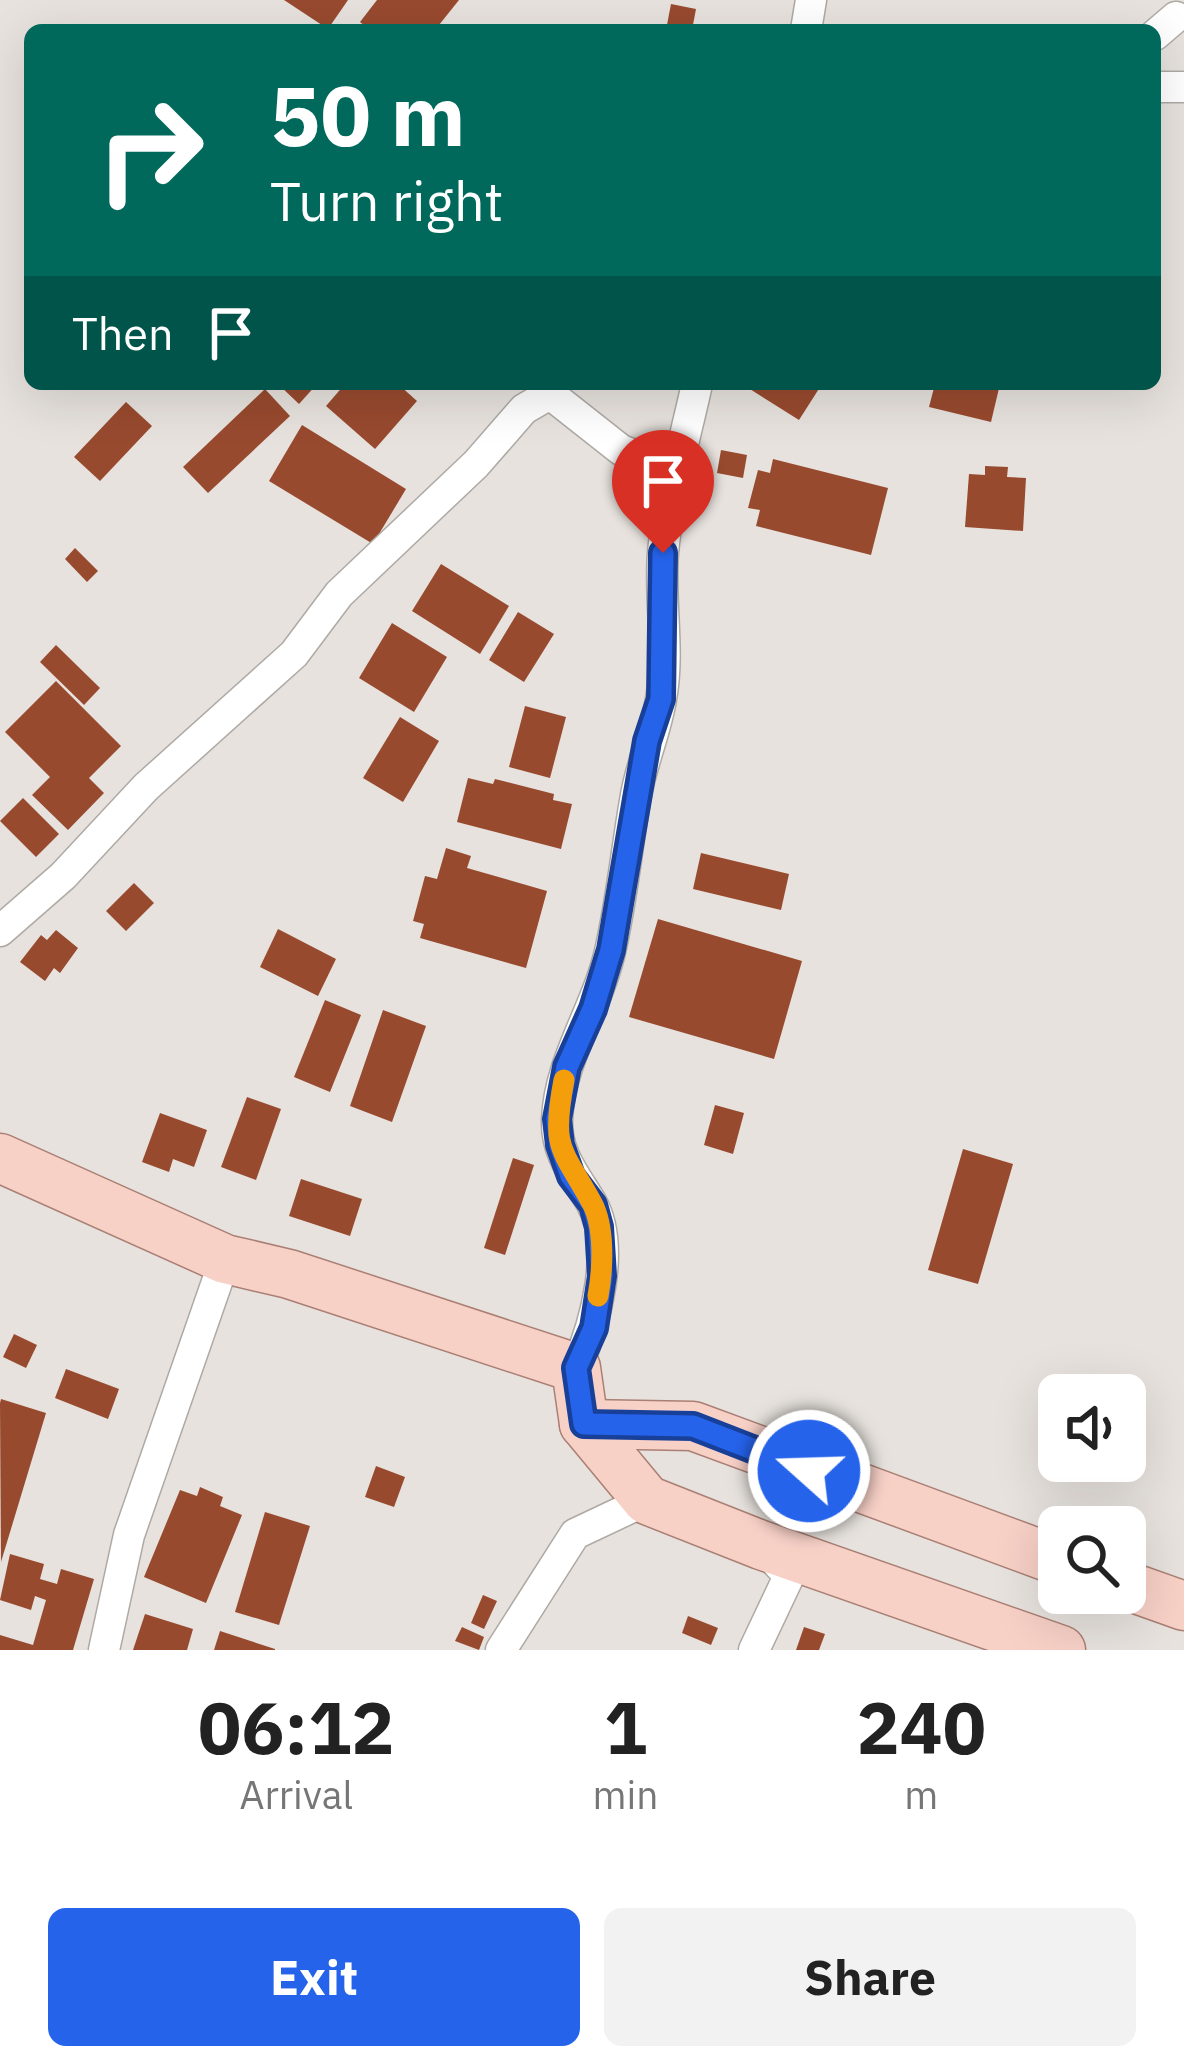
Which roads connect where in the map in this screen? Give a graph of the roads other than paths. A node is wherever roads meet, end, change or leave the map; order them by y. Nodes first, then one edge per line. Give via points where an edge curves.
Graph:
1 (539, 390) edge
2 (541, 390) edge
3 (696, 390) edge
4 (679, 472) junction
5 (0, 931) edge
6 (0, 1159) edge
7 (225, 1259) junction
8 (576, 1368) junction
9 (584, 1424) junction
10 (647, 1500) junction
11 (761, 1545) junction
12 (1038, 1553) edge
13 (1146, 1592) edge
14 (1184, 1606) edge
15 (104, 1650) edge
16 (501, 1650) edge
17 (754, 1650) edge
18 (1061, 1650) edge

1 - 5 street via 476,464 339,594 294,654
2 - 4 street via 621,450
3 - 4 street
4 - 8 street via 663,553 661,699 611,950 567,1067 557,1119 565,1160 599,1227 594,1328
6 - 7 main road
7 - 8 main road
7 - 15 street via 128,1535
8 - 9 main road
9 - 10 main road
9 - 12 main road via 693,1426
10 - 11 main road
10 - 16 street via 575,1534
11 - 17 street via 789,1576
11 - 18 main road
13 - 14 main road

